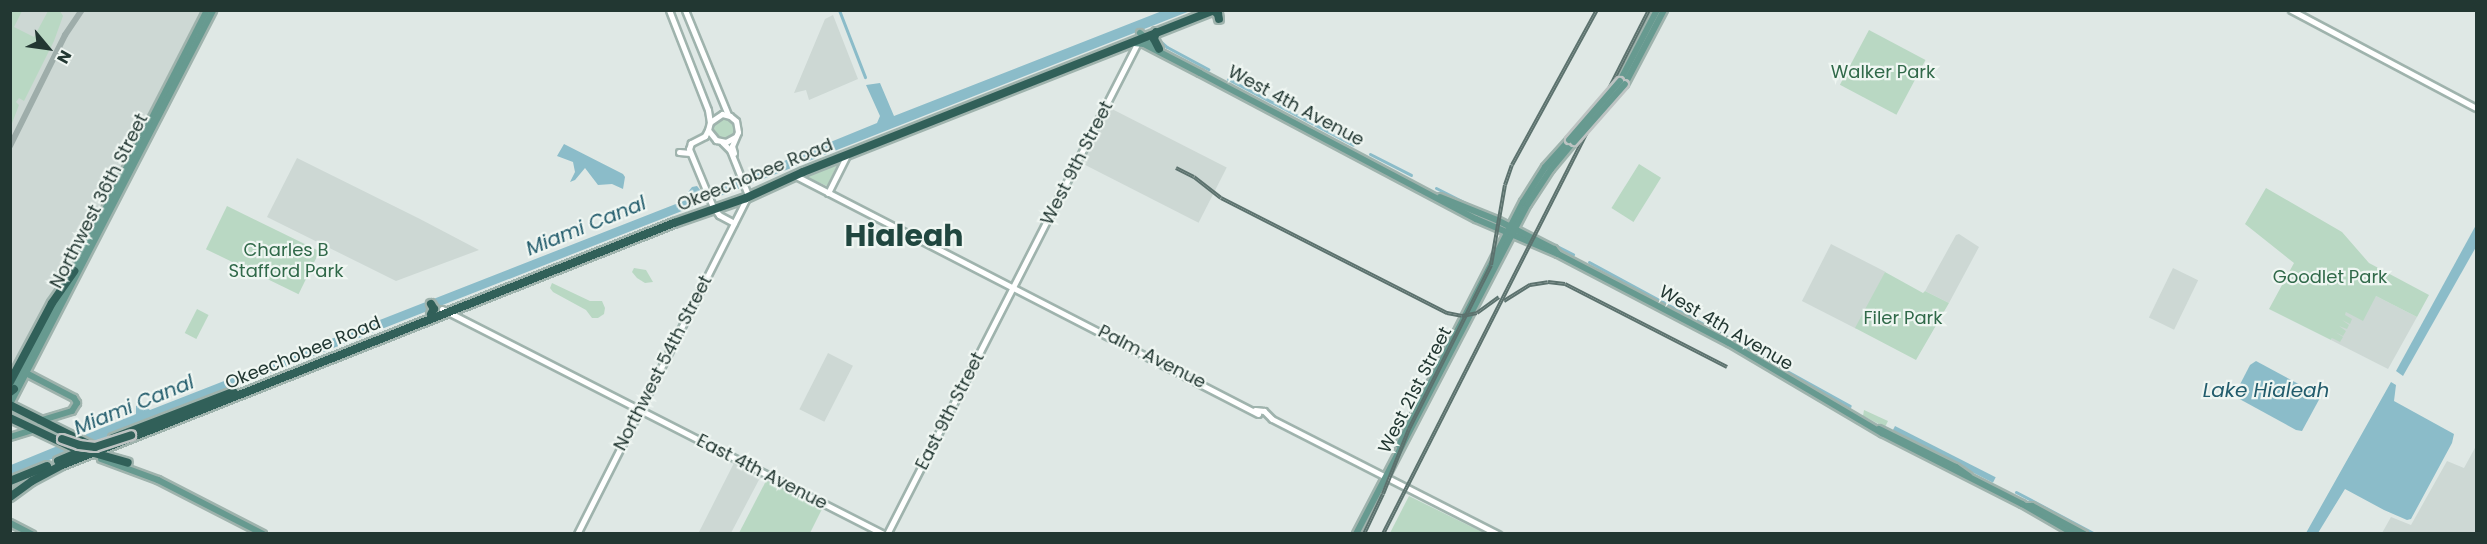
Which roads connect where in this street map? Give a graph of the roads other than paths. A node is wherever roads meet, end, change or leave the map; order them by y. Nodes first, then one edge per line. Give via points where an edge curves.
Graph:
1 (207, 10) edge
2 (213, 10) edge
3 (669, 10) edge
4 (685, 10) edge
5 (1200, 10) edge
6 (1657, 10) edge
7 (1664, 10) edge
8 (2291, 10) edge
9 (1214, 11) edge
10 (1219, 19) dead end
11 (200, 31) junction
12 (1156, 32) junction
13 (1142, 36) junction
14 (1159, 49) junction
15 (1170, 58) junction
16 (1623, 82) junction
17 (952, 107) junction
18 (2476, 108) edge
19 (728, 115) junction
20 (945, 115) junction
21 (710, 122) junction
22 (706, 128) junction
23 (735, 137) junction
24 (874, 138) junction
25 (722, 142) junction
26 (679, 152) dead end
27 (690, 153) junction
28 (848, 154) junction
29 (741, 174) junction
30 (790, 175) junction
31 (803, 176) junction
32 (747, 193) junction
33 (828, 193) junction
34 (713, 206) junction
35 (734, 223) junction
36 (1511, 231) junction
37 (549, 267) junction
38 (74, 270) junction
39 (542, 275) junction
40 (75, 280) junction
41 (1013, 288) junction
42 (459, 308) junction
43 (437, 310) junction
44 (460, 318) junction
45 (41, 339) junction
46 (363, 340) junction
47 (354, 349) junction
48 (342, 354) junction
49 (348, 361) dead end
50 (24, 366) junction
51 (26, 373) junction
52 (11, 390) edge
53 (231, 398) junction
54 (10, 405) edge
55 (640, 409) junction
56 (10, 413) edge
57 (14, 420) edge
58 (40, 420) junction
59 (33, 430) junction
60 (10, 435) edge
61 (62, 442) junction
62 (98, 450) junction
63 (73, 452) junction
64 (128, 463) junction
65 (48, 466) junction
66 (1385, 476) junction
67 (158, 480) junction
68 (10, 481) edge
69 (10, 492) edge
70 (10, 497) edge
71 (2048, 517) junction
72 (10, 523) edge
73 (261, 533) edge
74 (32, 534) edge
75 (577, 534) edge
76 (886, 534) edge
77 (1356, 534) edge
78 (1498, 534) edge
79 (2074, 534) edge
80 (2084, 534) edge

1 - 11 main road, Northwest 36th Street
2 - 11 main road, Northwest 36th Street
3 - 21 main road
4 - 19 main road
5 - 13 highway, Okeechobee Road
6 - 16 main road
7 - 16 main road
8 - 18 main road
9 - 10 highway
9 - 12 highway, Okeechobee Road
11 - 38 main road, Northwest 36th Street
11 - 40 main road, Northwest 36th Street
12 - 13 highway, Okeechobee Road
12 - 14 highway via 1154,39
13 - 14 main road, West 4th Avenue
13 - 15 main road, West 4th Avenue
13 - 17 highway, Okeechobee Road
13 - 20 highway, Okeechobee Road
13 - 41 main road, West 9th Street
14 - 15 main road, West 4th Avenue
15 - 36 main road, West 4th Avenue
16 - 36 main road, West 21st Street, bridge via 1571,141
17 - 20 highway
17 - 24 highway, Okeechobee Road
19 - 21 main road via 718,115
19 - 23 main road via 737,122
20 - 28 highway, Okeechobee Road
21 - 22 main road
22 - 25 main road via 714,139
22 - 27 main road via 703,137 689,146
23 - 25 main road
23 - 29 main road via 732,149
24 - 28 highway
24 - 30 highway, Okeechobee Road
25 - 29 main road
26 - 27 main road
27 - 34 main road
28 - 31 highway, Okeechobee Road
28 - 33 main road
29 - 32 main road
30 - 31 highway, Okeechobee Road
30 - 32 highway, Okeechobee Road
31 - 33 main road, Palm Avenue
32 - 34 highway, Okeechobee Road
32 - 35 main road, Northwest 54th Street
33 - 41 main road, Palm Avenue
34 - 35 main road
34 - 37 highway, Okeechobee Road
34 - 39 highway, Okeechobee Road
35 - 55 main road, Northwest 54th Street
36 - 66 main road, West 21st Street
36 - 71 main road, West 4th Avenue via 1725,341 1878,429
37 - 39 highway
37 - 43 highway, Okeechobee Road
38 - 40 main road
38 - 45 main road, Northwest 36th Street
38 - 52 highway via 52,303
39 - 42 highway, Okeechobee Road
40 - 45 main road, Northwest 36th Street
41 - 66 main road, Palm Avenue
41 - 76 main road, East 9th Street
42 - 43 highway, Okeechobee Road
42 - 44 highway
43 - 44 main road, East 4th Avenue
43 - 46 highway, Okeechobee Road
43 - 47 highway, Okeechobee Road
44 - 55 main road, East 4th Avenue
45 - 50 main road, Northwest 36th Street
45 - 51 main road, Northwest 36th Street
46 - 47 highway
46 - 62 highway, Okeechobee Road
47 - 48 highway, Okeechobee Road
48 - 49 highway
48 - 53 highway, Okeechobee Road
50 - 51 main road
50 - 52 main road, Northwest 36th Street
51 - 54 main road, Northwest 36th Street
51 - 58 main road via 74,398 77,405 63,415
53 - 61 highway, bridge via 95,447
53 - 62 highway, Okeechobee Road
54 - 58 highway
55 - 75 main road, Northwest 54th Street
55 - 76 main road, East 4th Avenue
56 - 61 highway
57 - 59 highway
57 - 60 main road via 19,429
58 - 62 highway
59 - 60 main road
59 - 61 highway
61 - 63 highway
62 - 63 highway
62 - 64 highway
62 - 64 main road
62 - 67 main road
62 - 70 highway, Okeechobee Road via 54,468
63 - 65 highway
64 - 67 main road
65 - 68 highway
65 - 69 highway
66 - 77 main road, West 21st Street
66 - 78 main road
67 - 73 main road
71 - 79 main road, West 4th Avenue
71 - 80 main road, West 4th Avenue
72 - 74 main road

